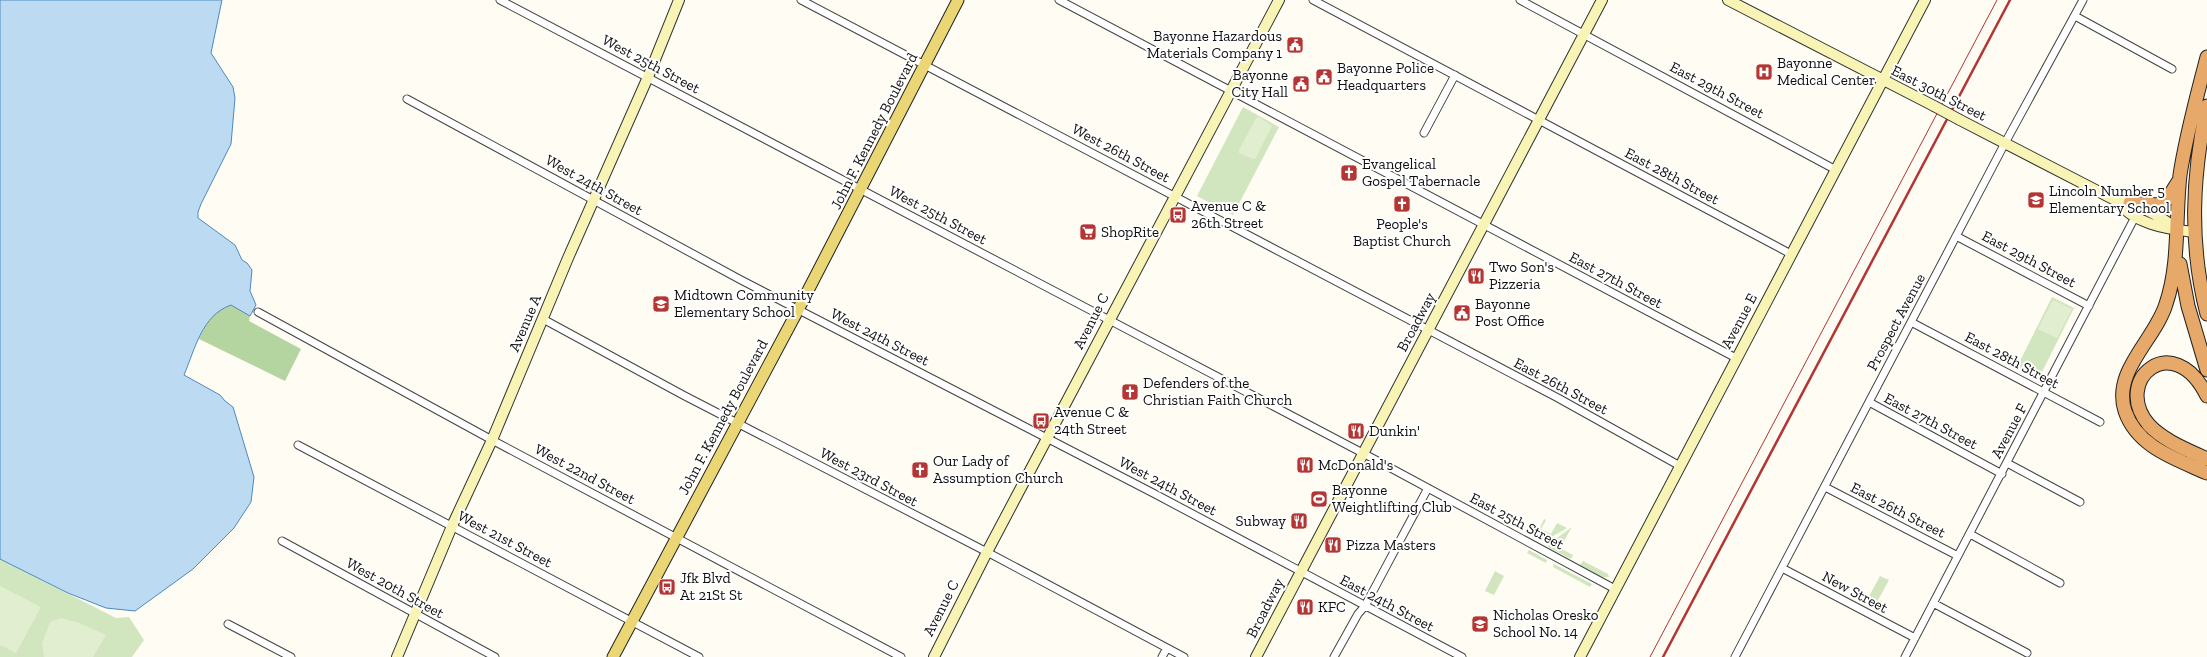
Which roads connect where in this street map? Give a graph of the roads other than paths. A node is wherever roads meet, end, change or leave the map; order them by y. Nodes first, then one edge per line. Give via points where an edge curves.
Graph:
1 (500, 0) edge
2 (679, 0) edge
3 (801, 0) edge
4 (958, 0) edge
5 (1059, 0) edge
6 (1278, 0) edge
7 (1313, 0) edge
8 (1520, 0) edge
9 (1602, 0) edge
10 (1728, 0) edge
11 (1926, 0) edge
12 (2083, 0) edge
13 (2075, 16) junction
14 (1585, 34) junction
15 (2207, 57) edge
16 (925, 64) junction
17 (2172, 69) dead end
18 (1455, 76) junction
19 (648, 77) junction
20 (1883, 81) junction
21 (1231, 91) junction
22 (408, 99) dead end
23 (2207, 106) edge
24 (1540, 120) junction
25 (1424, 133) dead end
26 (2005, 143) junction
27 (1836, 170) junction
28 (2180, 175) junction
29 (860, 189) junction
30 (1174, 196) junction
31 (595, 200) junction
32 (2115, 200) junction
33 (2130, 203) junction
34 (2135, 217) junction
35 (1484, 224) junction
36 (2178, 230) junction
37 (2194, 232) junction
38 (1956, 236) junction
39 (1791, 254) junction
40 (2089, 306) junction
41 (798, 310) junction
42 (258, 312) dead end
43 (2207, 314) edge
44 (543, 319) junction
45 (1109, 320) junction
46 (1911, 322) junction
47 (1429, 330) junction
48 (1736, 358) junction
49 (2207, 370) edge
50 (2045, 392) junction
51 (2207, 396) edge
52 (1868, 402) junction
53 (738, 422) junction
54 (2100, 422) dead end
55 (1047, 438) junction
56 (492, 440) junction
57 (298, 445) dead end
58 (1364, 454) junction
59 (2207, 459) edge
60 (2007, 463) junction
61 (1680, 466) junction
62 (2207, 473) edge
63 (2002, 474) junction
64 (1825, 487) junction
65 (1428, 488) junction
66 (2080, 502) dead end
67 (452, 526) junction
68 (1970, 534) junction
69 (676, 537) junction
70 (282, 541) dead end
71 (986, 552) junction
72 (1958, 556) junction
73 (1782, 568) junction
74 (1300, 572) junction
75 (2060, 584) dead end
76 (1615, 589) junction
77 (1933, 603) junction
78 (1365, 606) junction
79 (416, 614) junction
80 (631, 622) junction
81 (228, 624) dead end
82 (1915, 638) junction
83 (1167, 648) junction
84 (2027, 653) dead end
85 (1736, 656) edge
86 (291, 657) edge
87 (398, 657) edge
88 (495, 657) edge
89 (614, 657) edge
90 (699, 657) edge
91 (900, 657) edge
92 (934, 657) edge
93 (1162, 657) edge
94 (1184, 657) edge
95 (1256, 657) edge
96 (1334, 657) edge
97 (1462, 657) edge
98 (1580, 657) edge
99 (1905, 657) edge

1 - 19 street, West 25th Street
2 - 19 street, Avenue A
3 - 16 street, West 26th Street
4 - 16 main road, John F. Kennedy Boulevard
5 - 21 street, East 27th Street
6 - 21 street, Avenue C
7 - 18 street, East 28th Street
8 - 14 street, East 29th Street
9 - 14 street, Broadway
10 - 20 street, East 30th Street
11 - 20 street, Avenue E
12 - 13 street, Prospect Avenue
13 - 17 street
13 - 26 street, Prospect Avenue
14 - 24 street, Broadway
14 - 27 street, East 29th Street
15 - 28 highway
16 - 29 main road, John F. Kennedy Boulevard
16 - 30 street, West 26th Street
18 - 24 street, East 28th Street
18 - 25 street
19 - 29 street, West 25th Street
19 - 31 street, Avenue A
20 - 26 street, East 30th Street, bridge
20 - 27 street, Avenue E
21 - 30 street, Avenue C
21 - 35 street, East 27th Street
22 - 31 street, West 24th Street
23 - 37 highway via 2195,185
24 - 35 street, Broadway
24 - 39 street, East 28th Street
26 - 32 street, East 30th Street
26 - 38 street, Prospect Avenue
27 - 39 street, Avenue E
28 - 33 highway via 2175,189 2158,205
28 - 36 highway
29 - 41 main road, John F. Kennedy Boulevard
29 - 45 street, West 25th Street
30 - 45 street, Avenue C
30 - 47 street, West 26th Street
31 - 41 street, West 24th Street
31 - 44 street, Avenue A
32 - 33 street, East 30th Street
32 - 34 street, East 30th Street via 2123,210
33 - 36 street, East 30th Street via 2164,218
34 - 36 street, East 30th Street via 2157,228
34 - 40 street, Avenue F
35 - 47 street, Broadway
35 - 48 street, East 27th Street
36 - 37 street, East 30th Street
36 - 49 highway via 2181,276
36 - 62 highway via 2173,279 2167,302 2157,324 2128,371 2123,386 2123,398 2130,424 2149,445
37 - 43 highway
38 - 40 street, East 29th Street
38 - 46 street, Prospect Avenue
39 - 48 street, Avenue E
40 - 50 street, Avenue F
41 - 53 main road, John F. Kennedy Boulevard
41 - 55 street, West 24th Street
42 - 56 street, West 22nd Street
44 - 53 street, West 23rd Street
44 - 56 street, Avenue A
45 - 55 street, Avenue C
45 - 58 street, West 25th Street
46 - 50 street, East 28th Street
46 - 52 street, Prospect Avenue
47 - 58 street, Broadway
47 - 61 street, East 26th Street
48 - 61 street, Avenue E
50 - 54 street, East 28th Street
50 - 60 street, Avenue F
51 - 59 highway via 2200,383 2179,364 2161,363 2140,378 2138,403 2142,416 2150,426 2172,442
52 - 63 street, East 27th Street
52 - 64 street, Prospect Avenue
53 - 69 main road, John F. Kennedy Boulevard
53 - 71 street, West 23rd Street
55 - 71 street, Avenue C
55 - 74 street, West 24th Street
56 - 67 street, Avenue A
56 - 69 street, West 22nd Street
57 - 67 street, West 21st Street
58 - 65 street, East 25th Street
58 - 74 street, Broadway
60 - 63 street, Avenue F
60 - 66 street
61 - 76 street, Avenue E
63 - 68 street, Avenue F
64 - 72 street, East 26th Street
64 - 73 street, Prospect Avenue
65 - 76 street, East 25th Street
65 - 78 street
67 - 79 street, Avenue A
67 - 80 street, West 21st Street
68 - 72 street, Avenue F
68 - 75 street
69 - 80 main road, John F. Kennedy Boulevard
69 - 91 street, West 22nd Street
70 - 79 street, West 20th Street
71 - 83 street, West 23rd Street
71 - 92 street, Avenue C
72 - 77 street, Avenue F
73 - 82 street, New Street
73 - 85 street, Prospect Avenue
74 - 78 street, East 24th Street
74 - 95 street, Broadway
76 - 98 street, Avenue E
77 - 82 street, Avenue F
77 - 84 street
78 - 96 street
78 - 97 street, East 24th Street
79 - 87 street, Avenue A
79 - 88 street, West 20th Street
80 - 89 main road, John F. Kennedy Boulevard
80 - 90 street, West 21st Street
81 - 86 street
82 - 99 street, Avenue F
83 - 93 street
83 - 94 street, West 23rd Street

